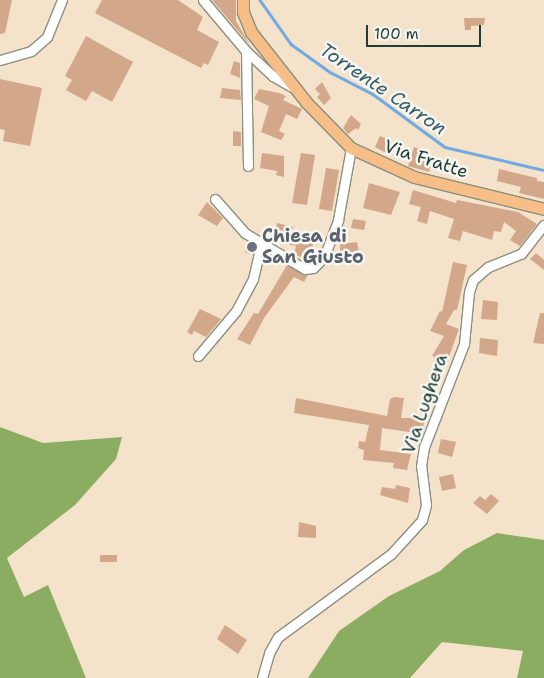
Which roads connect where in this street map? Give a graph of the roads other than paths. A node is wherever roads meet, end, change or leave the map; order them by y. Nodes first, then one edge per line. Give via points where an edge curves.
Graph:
1 (62, 0) edge
2 (203, 0) edge
3 (243, 6) edge
4 (246, 51) junction
5 (0, 60) edge
6 (293, 88) junction
7 (351, 148) junction
8 (248, 166) dead end
9 (215, 199) dead end
10 (544, 209) edge
11 (544, 225) edge
12 (261, 243) junction
13 (198, 356) dead end
14 (262, 678) edge

1 - 5 street via 47,37 31,51
2 - 4 street
3 - 6 main road, Via Fratte via 251,32
4 - 6 street via 273,76
4 - 8 street
6 - 7 main road, Via Fratte
7 - 10 main road, Via Fratte via 414,177
7 - 12 street via 338,220 324,257 313,268 305,269
9 - 12 street via 244,233
11 - 14 street, Via Lughera via 521,254 488,267 473,280 468,292 464,344 424,447 421,466 426,505 422,520 391,554 278,637 269,653
12 - 13 street via 253,279 236,311

